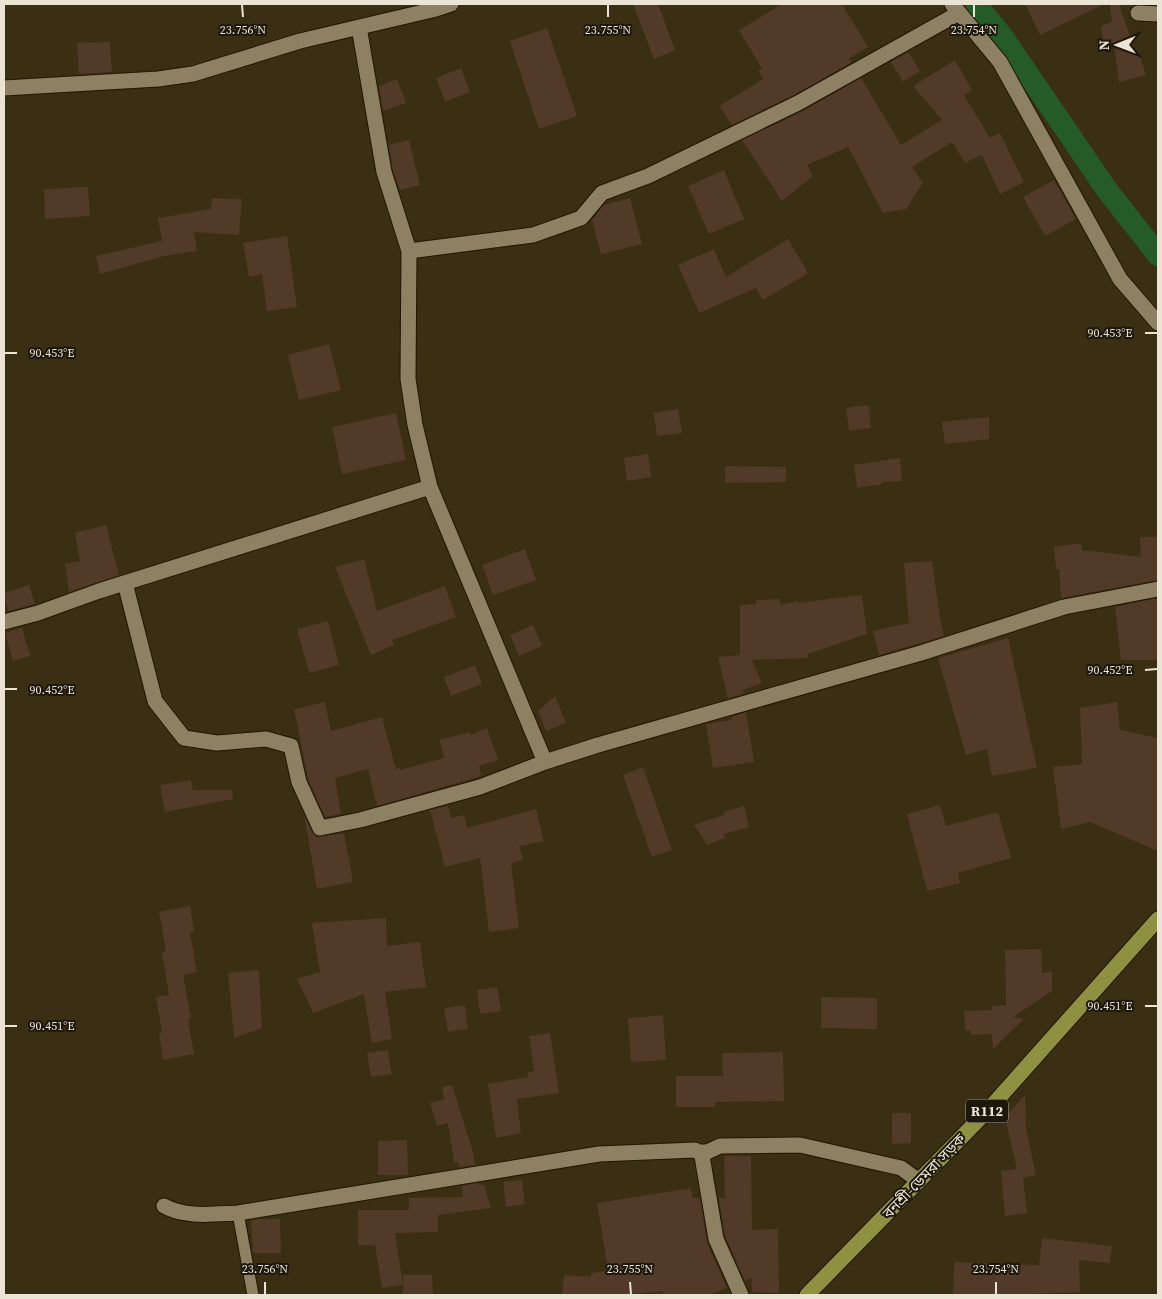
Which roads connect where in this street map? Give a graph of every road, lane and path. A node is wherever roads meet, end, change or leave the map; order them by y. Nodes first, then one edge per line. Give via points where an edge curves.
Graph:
1 (450, 4) edge
2 (956, 8) edge
3 (1138, 13) dead end
4 (1158, 14) edge
5 (359, 27) junction
6 (4, 88) edge
7 (409, 251) junction
8 (1158, 323) edge
9 (430, 486) junction
10 (125, 583) junction
11 (1158, 589) edge
12 (4, 622) edge
13 (545, 762) junction
14 (1158, 919) edge
15 (699, 1152) junction
16 (919, 1181) junction
17 (164, 1206) dead end
18 (238, 1213) junction
19 (253, 1295) edge
20 (741, 1295) edge
21 (808, 1295) edge

1 - 5 street
2 - 7 street via 789,108 648,176 602,193 581,218 533,235
2 - 8 street via 1000,62 1120,279
3 - 4 street
5 - 6 street via 300,41 193,74
5 - 7 street via 384,172
7 - 9 street via 408,378 415,425
9 - 10 street
9 - 13 street
10 - 12 street via 38,614
10 - 13 street via 156,701 184,738 217,743 266,739 291,746 299,782 320,828 480,788
11 - 13 street via 1064,607 921,653
14 - 16 main road, বনশ্রী-ডেমরা সড়ক / R112
15 - 16 street via 720,1146 800,1145 901,1168
15 - 18 street via 599,1154
15 - 20 street via 716,1239
16 - 21 main road, বনশ্রী-ডেমরা সড়ক / R112
17 - 18 street via 176,1212
18 - 19 lane

